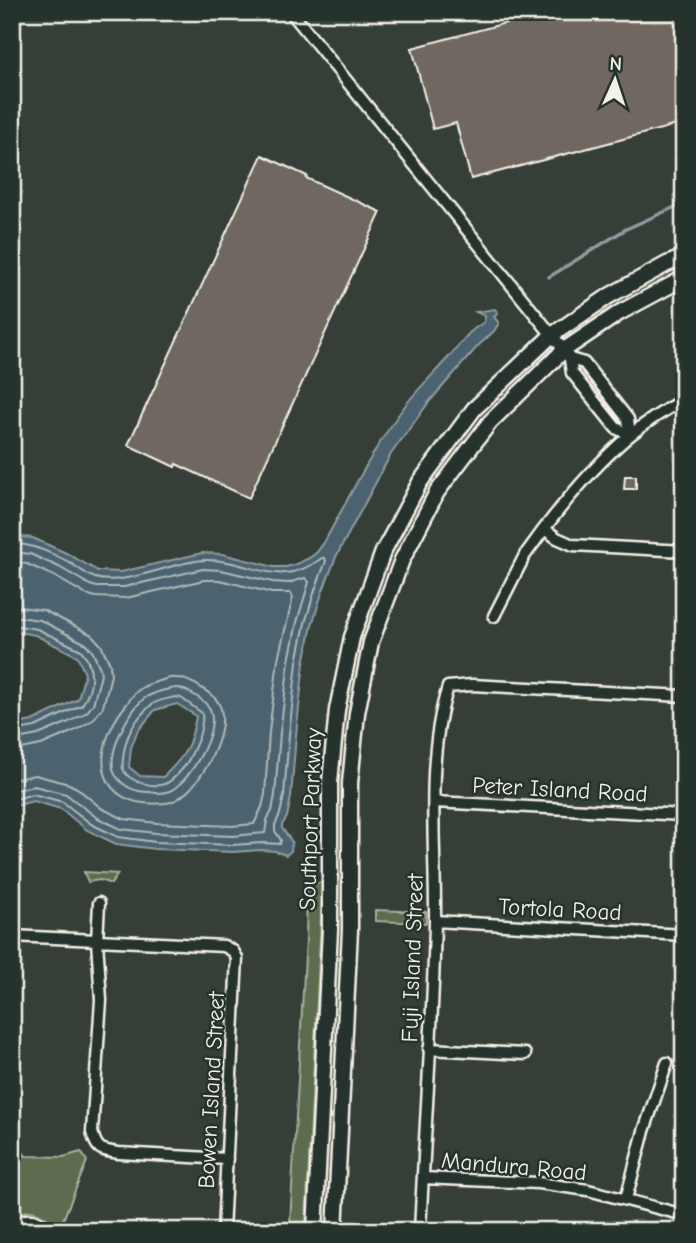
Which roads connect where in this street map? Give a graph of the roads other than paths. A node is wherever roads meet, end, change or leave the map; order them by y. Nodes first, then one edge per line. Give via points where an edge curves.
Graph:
1 (291, 12) edge
2 (684, 257) edge
3 (684, 278) edge
4 (552, 335) junction
5 (567, 355) junction
6 (684, 399) edge
7 (630, 435) junction
8 (544, 528) junction
9 (684, 551) edge
10 (494, 616) dead end
11 (684, 696) edge
12 (434, 802) junction
13 (684, 815) edge
14 (99, 904) dead end
15 (435, 921) junction
16 (684, 935) edge
17 (12, 936) edge
18 (97, 941) junction
19 (429, 1049) junction
20 (525, 1054) dead end
21 (667, 1063) dead end
22 (227, 1159) junction
23 (423, 1178) junction
24 (625, 1199) junction
25 (684, 1215) edge
26 (17, 1221) edge
27 (47, 1230) edge
28 (13, 1231) edge
29 (223, 1231) edge
30 (315, 1231) edge
31 (335, 1231) edge
32 (420, 1231) edge

1 - 4 street
2 - 4 main road, Southport Parkway via 608,296
3 - 5 main road, Southport Parkway via 619,313
4 - 5 street
4 - 30 main road, Southport Parkway via 474,409 420,482 383,552 352,637 337,710 330,782 330,929
5 - 7 street via 572,373 617,429
5 - 7 street via 592,372 628,419
5 - 31 main road, Southport Parkway via 489,422 437,492 402,560 372,642 357,713 350,783 350,929
6 - 7 street
7 - 8 street
8 - 9 street via 573,545
8 - 10 street
11 - 12 street, Fuji Island Street via 448,687 437,745
12 - 13 street, Peter Island Road
12 - 15 street, Fuji Island Street
14 - 18 street
15 - 16 street, Tortola Road
15 - 19 street, Fuji Island Street
17 - 18 street
18 - 22 street via 100,1000 95,1145 118,1153
18 - 22 street, Bowen Island Street via 224,946 233,951 237,958
19 - 20 street
19 - 23 street, Fuji Island Street
21 - 24 street
22 - 29 street, Bowen Island Street
23 - 24 street, Mandura Road via 538,1183
23 - 32 street, Fuji Island Street
24 - 25 street, Mandura Road
26 - 27 street via 30,1219
26 - 28 street

